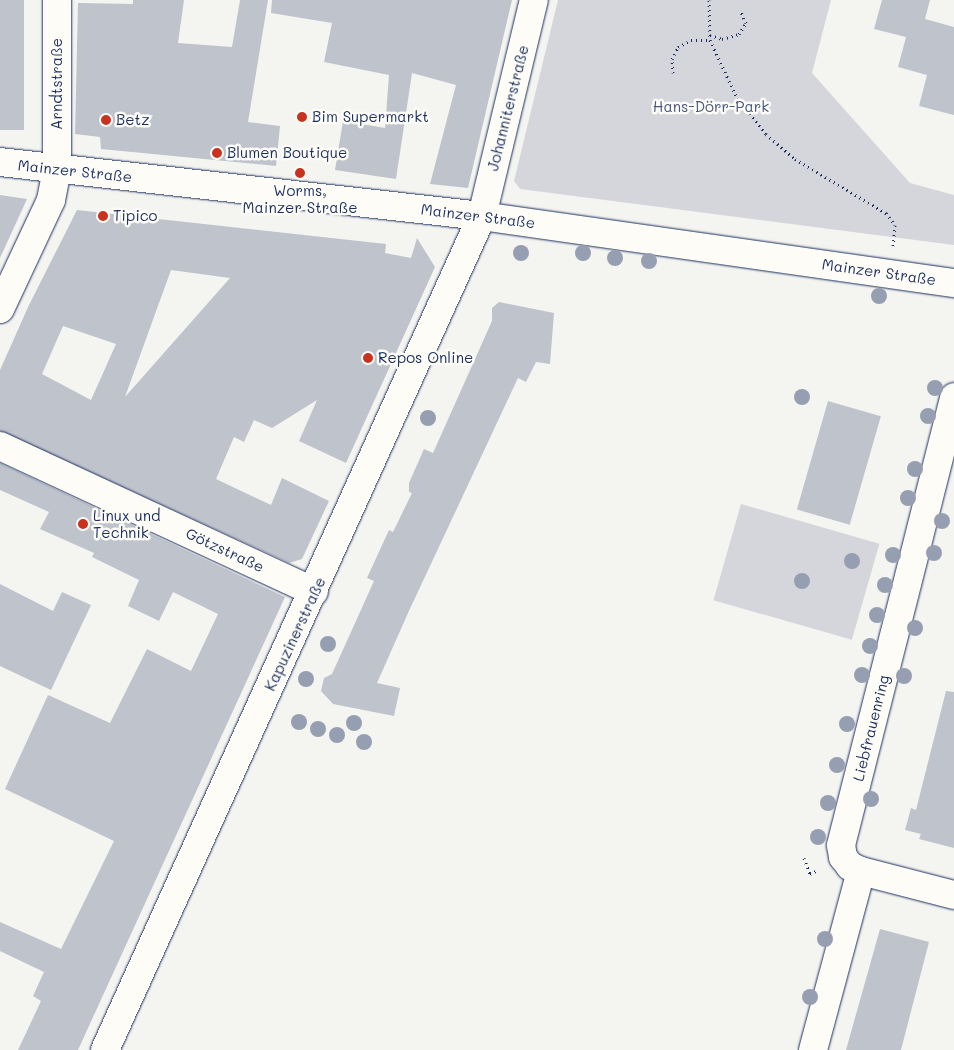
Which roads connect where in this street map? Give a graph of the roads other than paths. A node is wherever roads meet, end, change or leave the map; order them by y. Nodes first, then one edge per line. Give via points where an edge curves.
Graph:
1 (57, 0) edge
2 (534, 0) edge
3 (0, 162) edge
4 (57, 169) junction
5 (482, 216) junction
6 (954, 282) edge
7 (0, 309) edge
8 (954, 398) edge
9 (0, 446) edge
10 (314, 592) junction
11 (861, 872) junction
12 (954, 895) edge
13 (104, 1050) edge
14 (814, 1050) edge

1 - 4 street, Arndtstraße
2 - 5 street, Johanniterstraße
3 - 4 street, Mainzer Straße
4 - 5 street, Mainzer Straße
4 - 7 street, Arndtstraße via 51,200
5 - 6 street, Mainzer Straße
5 - 10 street, Kapuzinerstraße
8 - 11 street, Liebfrauenring via 841,846 843,857
9 - 10 street, Götzstraße
10 - 13 street, Kapuzinerstraße
11 - 12 street
11 - 14 street

